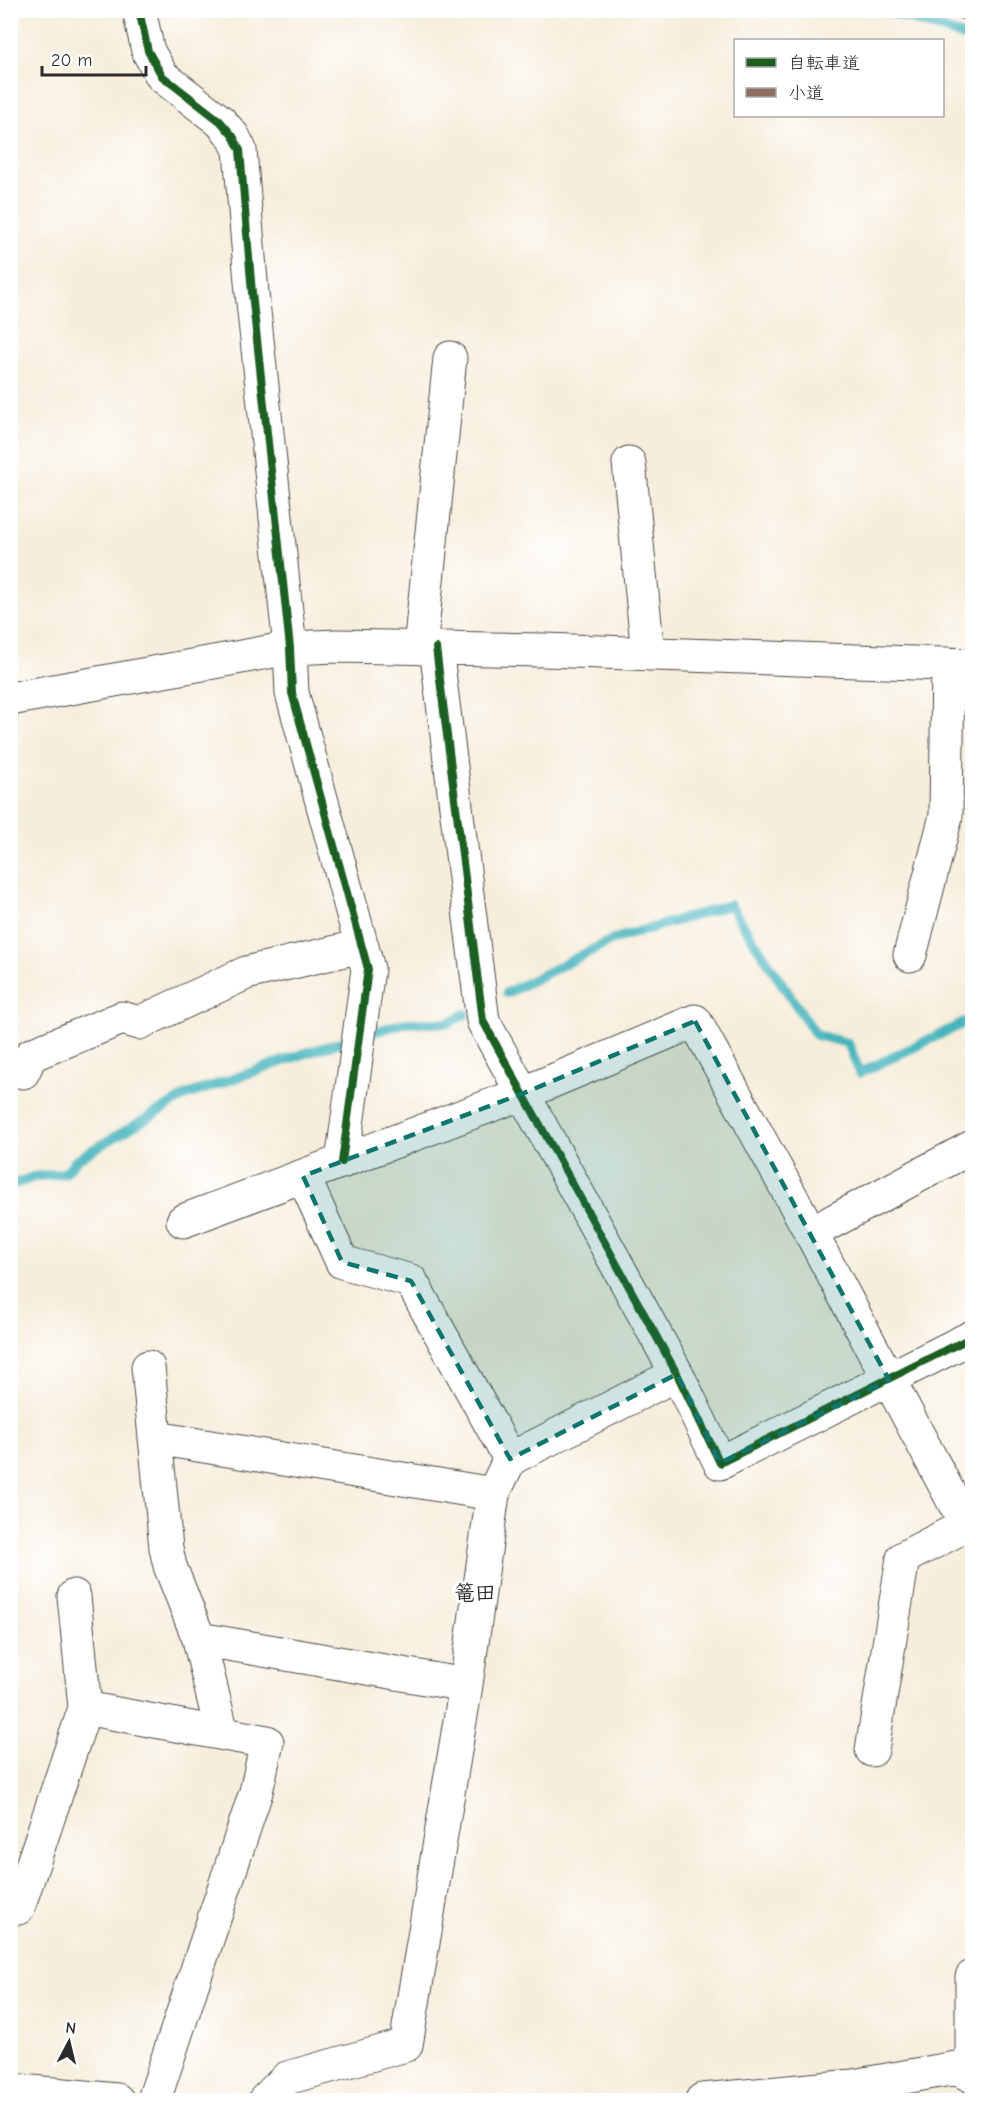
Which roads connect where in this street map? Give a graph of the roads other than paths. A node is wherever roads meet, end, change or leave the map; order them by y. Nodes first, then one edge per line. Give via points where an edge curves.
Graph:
1 (139, 10) edge
2 (450, 358) dead end
3 (629, 463) dead end
4 (290, 648) junction
5 (428, 648) junction
6 (648, 654) junction
7 (960, 664) edge
8 (10, 699) edge
9 (362, 946) junction
10 (910, 955) dead end
11 (23, 1072) dead end
12 (524, 1093) junction
13 (972, 1147) edge
14 (342, 1162) junction
15 (303, 1176) junction
16 (183, 1221) dead end
17 (811, 1233) junction
18 (972, 1337) edge
19 (148, 1367) dead end
20 (677, 1374) junction
21 (889, 1380) junction
22 (156, 1438) junction
23 (510, 1459) junction
24 (493, 1494) junction
25 (969, 1523) edge
26 (74, 1596) dead end
27 (199, 1639) junction
28 (466, 1685) junction
29 (85, 1708) junction
30 (222, 1733) junction
31 (872, 1750) dead end
32 (10, 1907) edge
33 (972, 1977) edge
34 (972, 2054) edge
35 (972, 2076) edge
36 (10, 2090) edge
37 (855, 2093) edge
38 (54, 2097) edge
39 (117, 2100) edge
40 (154, 2100) edge
41 (265, 2100) edge
42 (702, 2100) edge

1 - 4 street via 148,51 162,76 220,121 240,150
2 - 5 street
3 - 6 street
4 - 5 street
4 - 8 street
4 - 9 street via 292,693
5 - 6 street
5 - 12 street via 483,1021
6 - 7 street
7 - 10 street via 946,816
9 - 11 street via 246,973 139,1023 122,1018 31,1055
9 - 14 street via 368,969
12 - 14 street
12 - 17 street via 695,1021
12 - 20 street
13 - 17 street
14 - 15 street
15 - 16 street
15 - 23 street via 342,1262 411,1281
17 - 21 street
18 - 21 street
19 - 22 street
20 - 21 street via 720,1463
20 - 23 street
21 - 25 street
22 - 24 street
22 - 27 street via 166,1548
23 - 24 street
24 - 28 street
25 - 31 street via 903,1558
26 - 29 street
27 - 28 street
27 - 30 street
28 - 41 street via 405,2045 287,2078
29 - 30 street
29 - 32 street via 18,1908
30 - 40 street via 267,1742 256,1792
33 - 34 street
35 - 37 street via 956,2068
36 - 38 street
37 - 42 street
38 - 39 street

